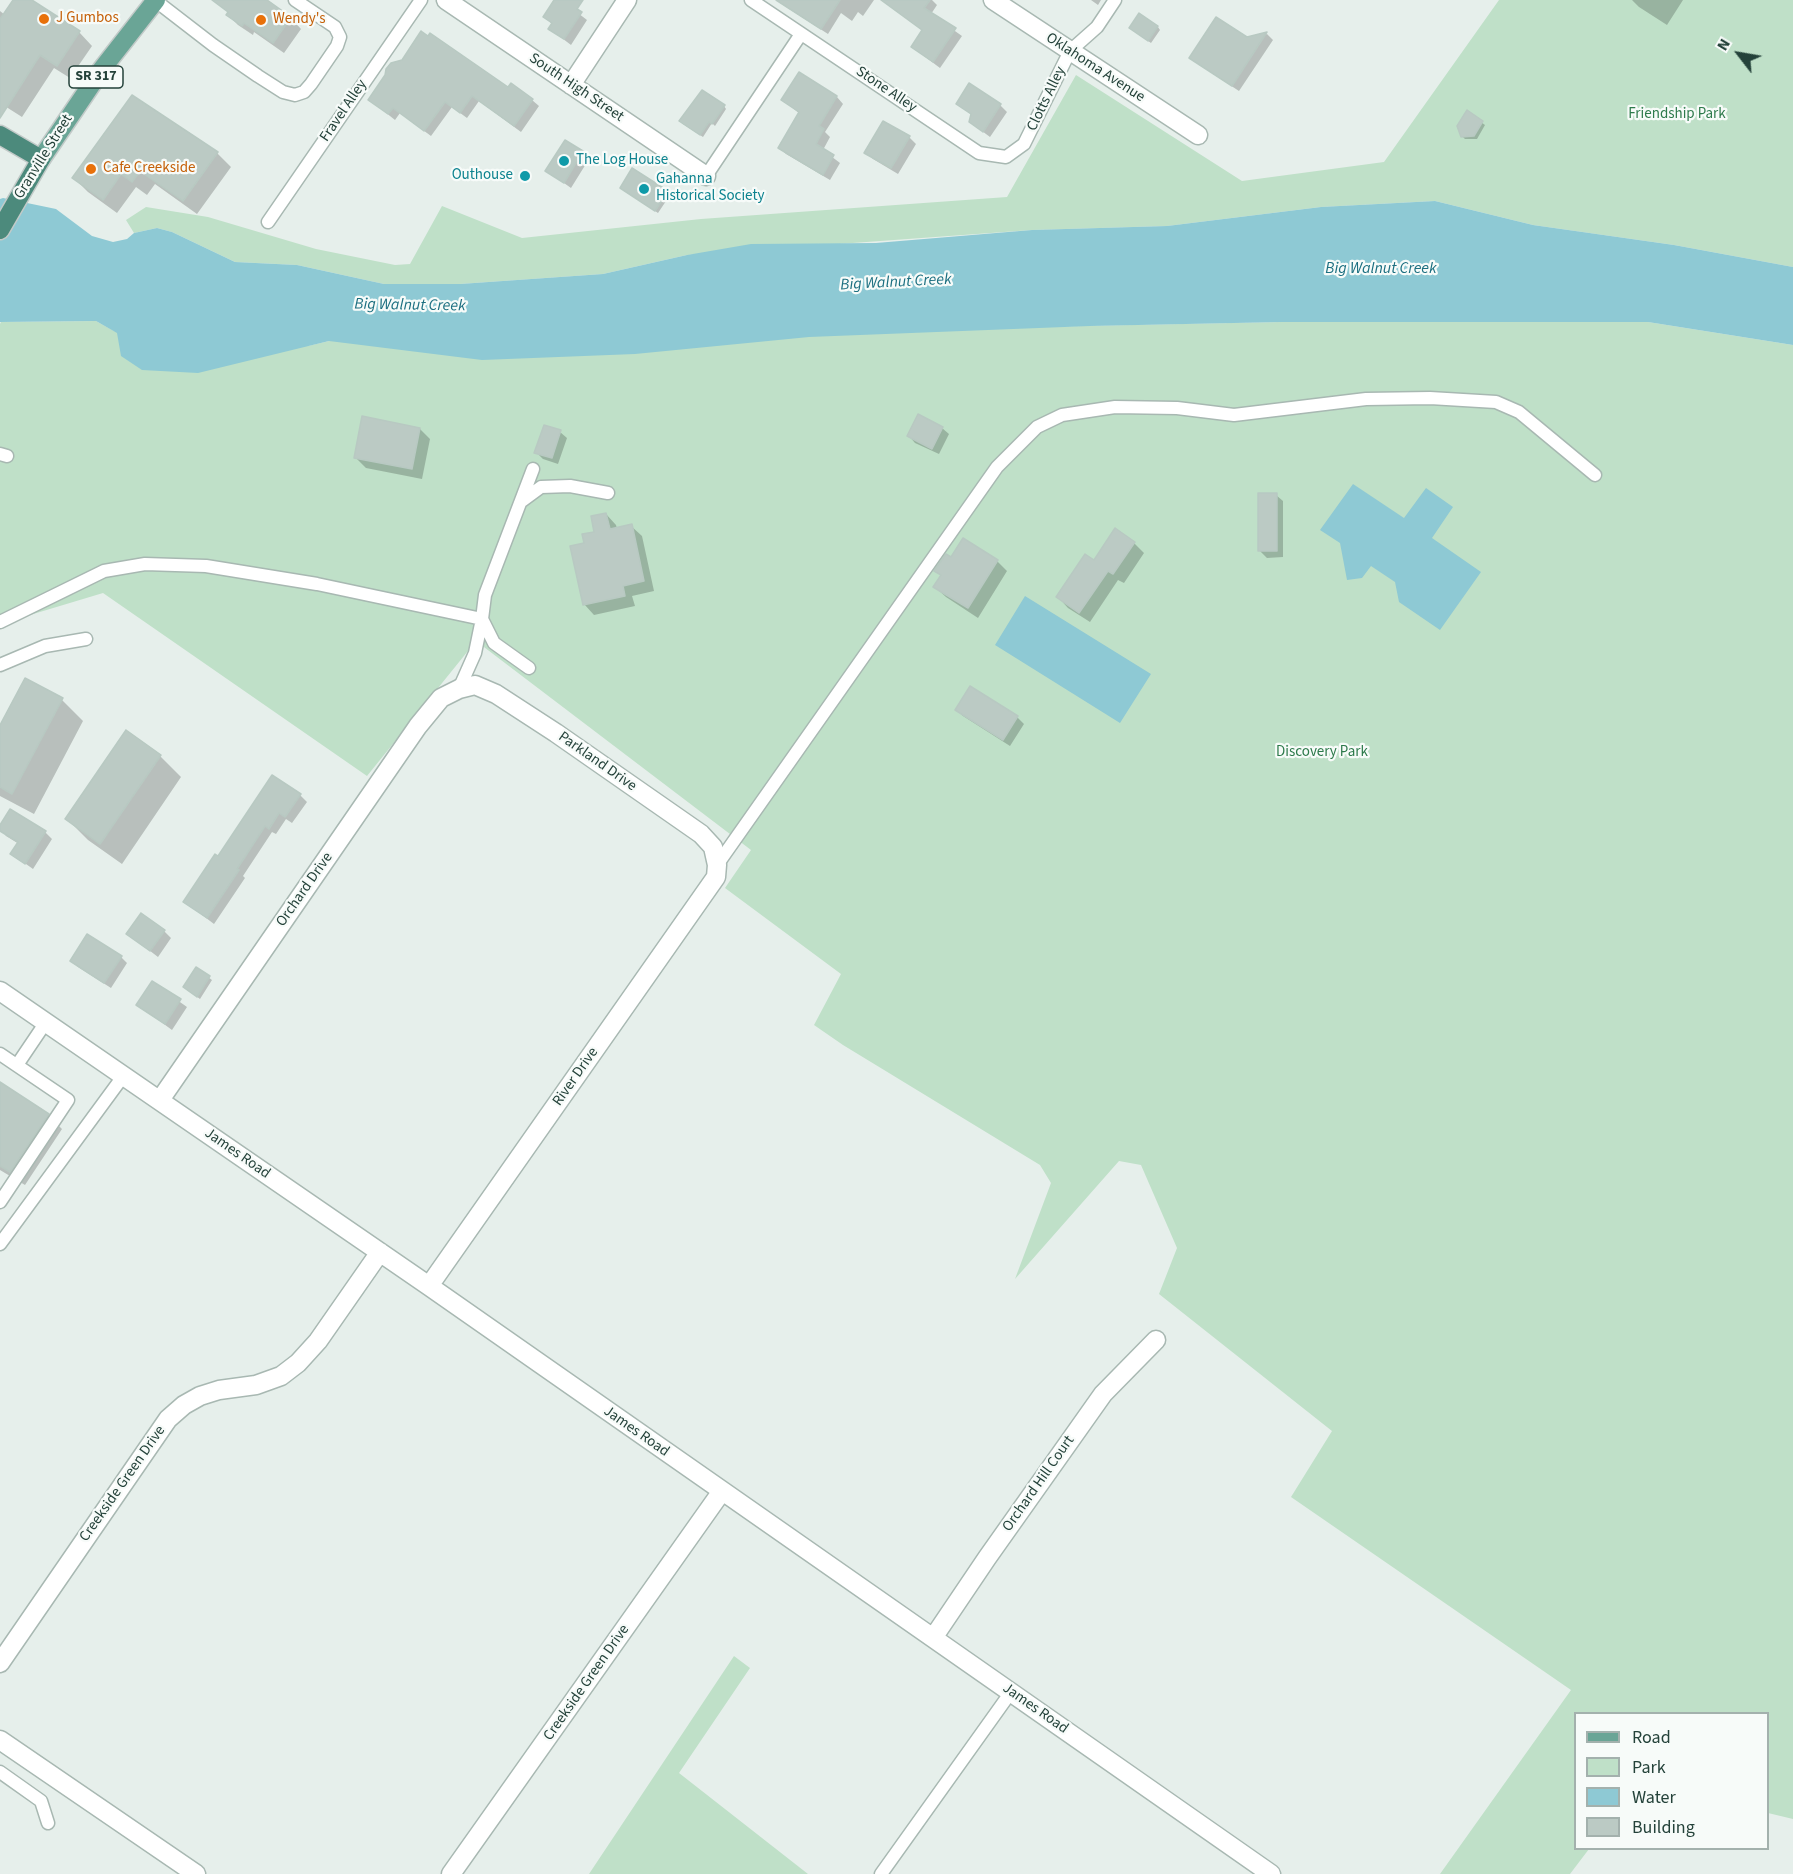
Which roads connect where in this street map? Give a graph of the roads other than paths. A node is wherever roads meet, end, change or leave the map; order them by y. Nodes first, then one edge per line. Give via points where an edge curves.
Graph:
1 (156, 0) edge
2 (295, 0) edge
3 (421, 0) edge
4 (446, 0) edge
5 (627, 0) edge
6 (751, 0) edge
7 (993, 0) edge
8 (1115, 0) edge
9 (801, 34) junction
10 (1070, 51) junction
11 (571, 85) junction
12 (0, 135) edge
13 (1198, 135) dead end
14 (1024, 144) joint
15 (41, 159) junction
16 (706, 176) joint
17 (268, 222) dead end
18 (0, 230) edge
19 (533, 470) dead end
20 (1595, 475) dead end
21 (608, 493) dead end
22 (521, 502) junction
23 (482, 619) junction
24 (0, 622) edge
25 (86, 639) dead end
26 (0, 665) edge
27 (529, 668) dead end
28 (459, 688) junction
29 (717, 865) junction
30 (0, 991) edge
31 (46, 1022) junction
32 (0, 1054) edge
33 (17, 1065) junction
34 (124, 1075) junction
35 (160, 1100) junction
36 (0, 1202) edge
37 (0, 1244) edge
38 (380, 1252) junction
39 (429, 1286) junction
40 (1156, 1340) dead end
41 (722, 1491) junction
42 (933, 1638) junction
43 (0, 1663) edge
44 (1011, 1692) junction
45 (0, 1740) edge
46 (0, 1772) edge
47 (48, 1823) dead end
48 (196, 1874) edge
49 (451, 1874) edge
50 (881, 1874) edge
51 (1271, 1874) edge

1 - 2 lane via 258,76 295,95 311,84 340,37 335,27
1 - 15 main road, Granville Street / SR 317 via 102,69
3 - 17 lane, Fravel Alley
4 - 11 street, South High Street
5 - 11 street
6 - 9 lane, Stone Alley
7 - 10 street, Oklahoma Avenue
8 - 10 lane, Clotts Alley via 1097,27
9 - 14 lane, Stone Alley via 979,153 1006,156
9 - 16 lane
10 - 13 street, Oklahoma Avenue
10 - 14 lane, Clotts Alley
11 - 16 street, South High Street
12 - 15 highway
15 - 18 highway, Granville Street
19 - 22 lane
20 - 29 lane via 1519,412 1496,402 1366,399 1234,415 1177,408 1115,407 1062,415 1037,427 998,467
21 - 22 lane via 570,486 540,487
22 - 23 lane via 485,595
23 - 24 lane via 317,584 207,566 145,564 104,571
23 - 27 lane via 494,643
23 - 28 lane via 475,653
25 - 26 lane via 45,646
28 - 29 street, Parkland Drive via 474,686 496,694 556,733 701,834 713,847
28 - 35 street, Orchard Drive via 441,698 418,726
29 - 39 street, River Drive via 709,888
30 - 31 street, James Road
31 - 33 lane
31 - 34 street, James Road
32 - 33 lane
33 - 36 lane via 68,1100
34 - 35 street, James Road
34 - 37 lane
35 - 38 street, James Road
38 - 39 street, James Road
38 - 43 street, Creekside Green Drive via 318,1341 298,1363 281,1376 256,1385 200,1396 168,1419
39 - 41 street, James Road
40 - 42 street, Orchard Hill Court via 1103,1394
41 - 42 street, James Road
41 - 49 street, Creekside Green Drive
42 - 44 street, James Road
44 - 50 lane
44 - 51 street, James Road
45 - 48 street
46 - 47 lane via 41,1801

